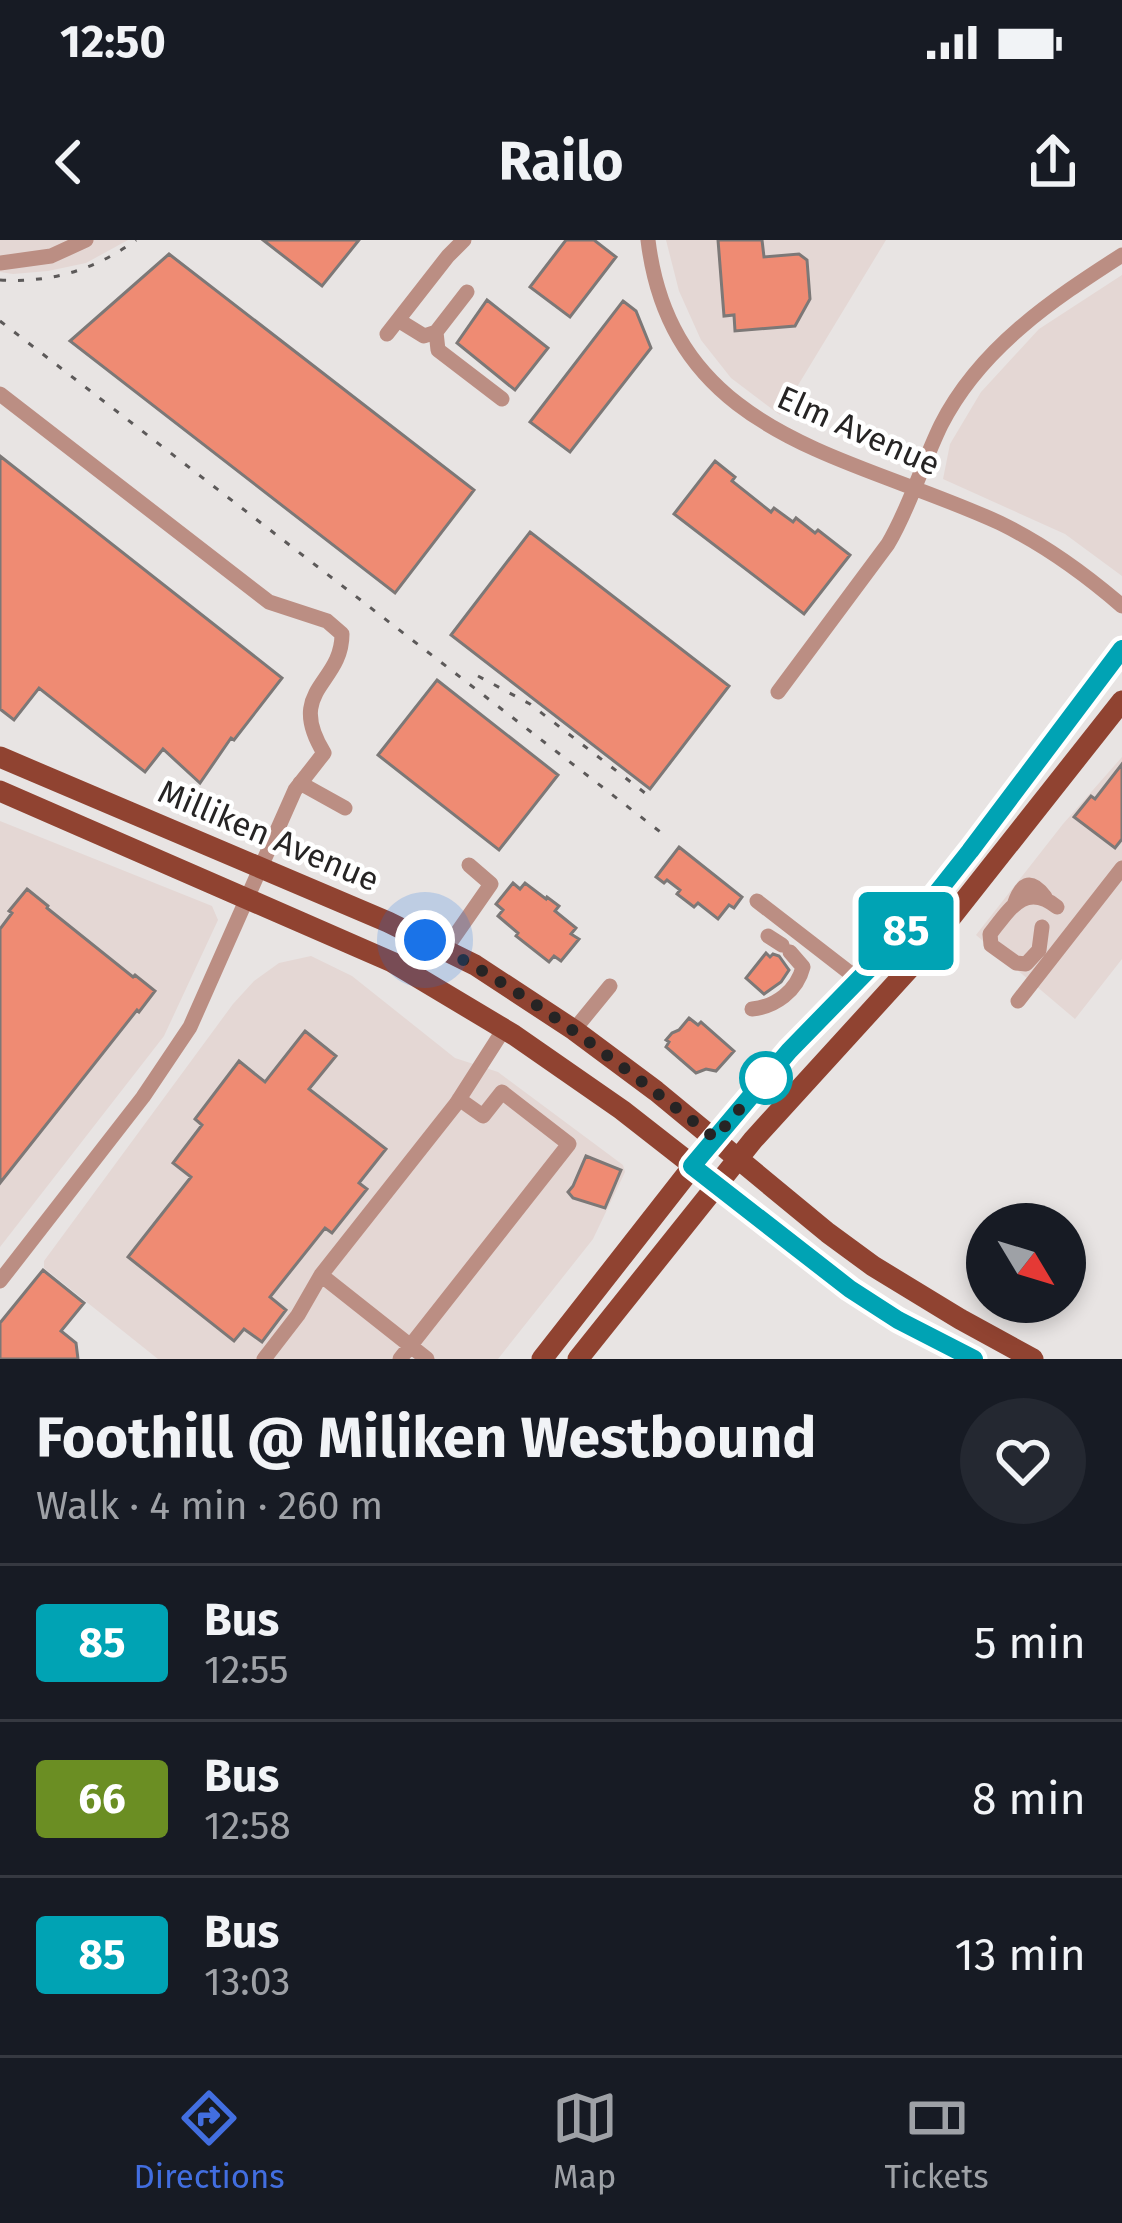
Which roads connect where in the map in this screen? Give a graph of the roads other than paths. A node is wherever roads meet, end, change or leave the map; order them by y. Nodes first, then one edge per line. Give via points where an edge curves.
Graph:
1 (52, 240) edge
2 (86, 240) edge
3 (464, 240) edge
4 (648, 240) edge
5 (1122, 255) edge
6 (38, 258) junction
7 (0, 262) edge
8 (467, 292) dead end
9 (436, 332) junction
10 (0, 394) edge
11 (502, 399) dead end
12 (914, 488) junction
13 (1122, 606) edge
14 (1122, 649) edge
15 (778, 692) dead end
16 (1122, 701) edge
17 (0, 757) edge
18 (300, 783) junction
19 (0, 791) edge
20 (345, 808) dead end
21 (470, 865) dead end
22 (260, 867) junction
23 (1122, 868) edge
24 (245, 899) junction
25 (757, 901) dead end
26 (1051, 902) dead end
27 (1042, 927) dead end
28 (780, 945) dead end
29 (445, 950) junction
30 (859, 980) junction
31 (610, 986) dead end
32 (1018, 1001) dead end
33 (752, 1010) dead end
34 (504, 1029) junction
35 (574, 1030) junction
36 (459, 1099) junction
37 (715, 1138) junction
38 (737, 1159) junction
39 (692, 1166) junction
40 (718, 1185) junction
41 (321, 1275) junction
42 (0, 1281) edge
43 (405, 1352) edge
44 (264, 1359) edge
45 (427, 1359) edge
46 (542, 1359) edge
47 (578, 1359) edge
48 (974, 1359) edge
49 (1033, 1359) edge

1 - 6 street
2 - 6 street
3 - 9 street via 392,327
4 - 12 street, Elm Avenue via 676,332 733,403 815,449
5 - 12 street via 1007,338 943,421
6 - 7 street
8 - 9 street
9 - 11 street via 438,350
10 - 18 street via 269,602 327,620 342,634 342,649 313,693 310,730 324,752
12 - 13 street, Elm Avenue via 1033,541
12 - 15 street via 888,544
14 - 30 main road via 940,890
16 - 38 main road via 919,958
17 - 22 main road, Milliken Avenue
18 - 20 street
18 - 22 street
19 - 24 main road, Milliken Avenue
21 - 29 street via 491,884
22 - 24 street
22 - 29 main road, Milliken Avenue
23 - 32 street
24 - 34 main road, Milliken Avenue via 392,962
24 - 42 street via 190,1027
25 - 30 street
26 - 27 street via 1031,897 1014,905 991,945 1026,964 1039,950
28 - 33 street via 802,975 774,1004
29 - 35 main road, Milliken Avenue
30 - 37 main road
31 - 35 street
34 - 36 street
34 - 39 main road, Milliken Avenue
35 - 37 main road, Milliken Avenue
36 - 41 street
36 - 43 street via 483,1117 502,1092 569,1144
37 - 38 main road, Milliken Avenue
37 - 39 main road
38 - 40 main road
38 - 49 main road, Milliken Avenue via 873,1266
39 - 40 main road, Milliken Avenue
39 - 46 main road
40 - 47 main road
40 - 48 main road, Milliken Avenue via 850,1289
41 - 43 street
41 - 44 street
43 - 45 street

